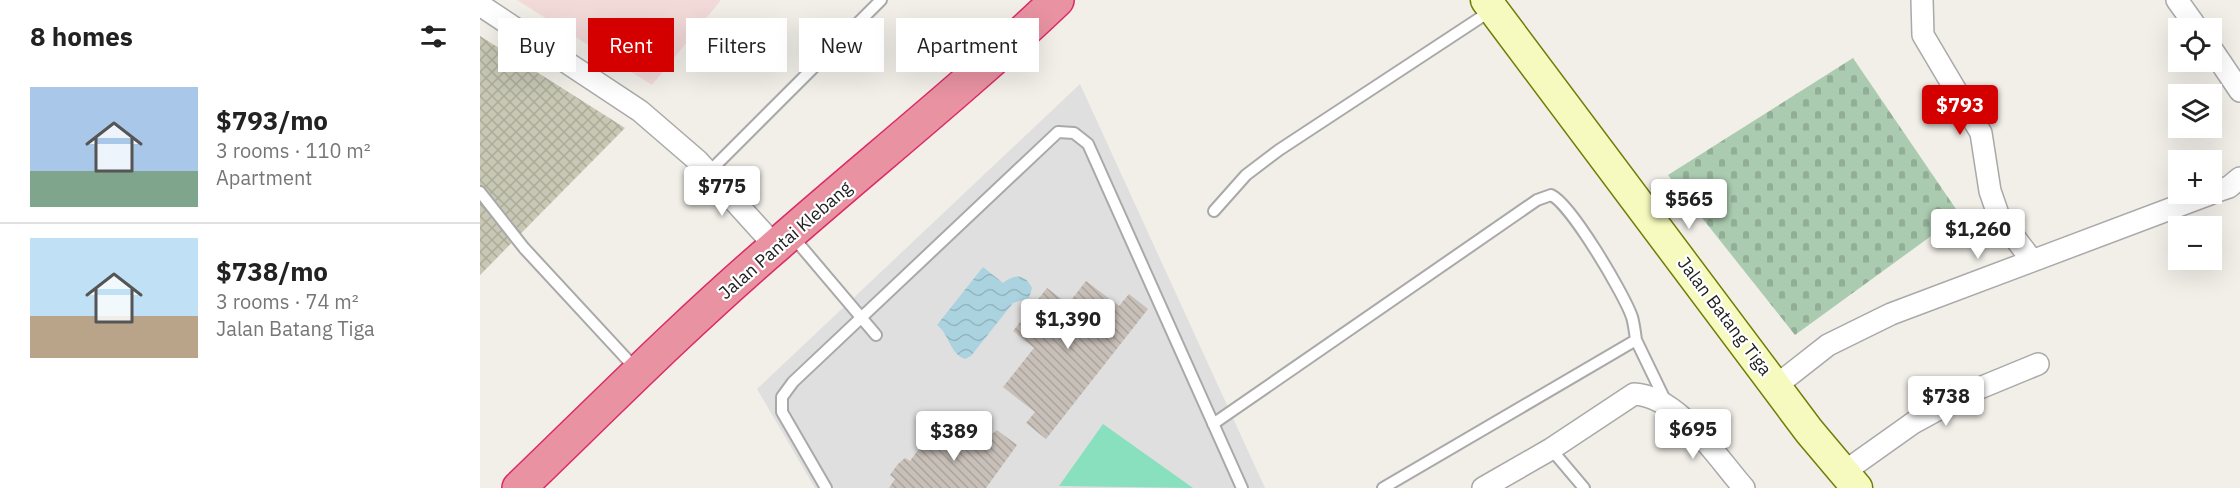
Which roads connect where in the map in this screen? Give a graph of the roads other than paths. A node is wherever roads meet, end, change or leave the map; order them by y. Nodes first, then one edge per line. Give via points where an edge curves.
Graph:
1 (881, 0) edge
2 (1057, 0) edge
3 (1922, 0) edge
4 (2177, 0) edge
5 (480, 5) edge
6 (1489, 5) edge
7 (2190, 18) edge
8 (2222, 64) edge
9 (2240, 91) edge
10 (703, 166) junction
11 (2240, 178) edge
12 (2222, 189) edge
13 (480, 192) edge
14 (2180, 204) edge
15 (1214, 211) dead end
16 (782, 240) junction
17 (2031, 259) junction
18 (861, 319) junction
19 (876, 335) dead end
20 (1636, 340) junction
21 (2038, 364) dead end
22 (638, 372) junction
23 (1777, 385) junction
24 (1668, 405) junction
25 (1213, 424) junction
26 (1551, 449) junction
27 (1851, 480) edge
28 (519, 488) edge
29 (826, 488) edge
30 (1242, 488) edge
31 (1383, 488) edge
32 (1483, 488) edge
33 (1584, 488) edge
34 (1744, 488) edge

1 - 10 lane
2 - 16 highway, Jalan Pantai Klebang via 984,69
3 - 17 street via 1923,34 1981,134 1990,191 1999,217
4 - 7 street
5 - 10 street via 640,111
6 - 15 lane via 1246,175
6 - 23 main road, Jalan Batang Tiga
8 - 9 street
10 - 16 street
11 - 12 street
13 - 22 lane via 524,248
14 - 17 street
16 - 18 lane
16 - 22 highway, Jalan Pantai Klebang
17 - 23 street via 1881,319 1828,345
18 - 19 lane
18 - 25 lane via 1058,132 1074,133 1089,144
18 - 29 lane via 782,397 782,412
20 - 24 lane
20 - 25 lane via 1631,316 1617,288 1573,217 1560,199 1551,195 1537,200
20 - 31 lane
21 - 27 street via 1970,392 1913,423
22 - 28 highway, Jalan Pantai Klebang
23 - 27 main road, Jalan Batang Tiga via 1809,431
24 - 26 street via 1649,394 1634,394
24 - 34 street
25 - 30 lane
26 - 32 street
26 - 33 lane

